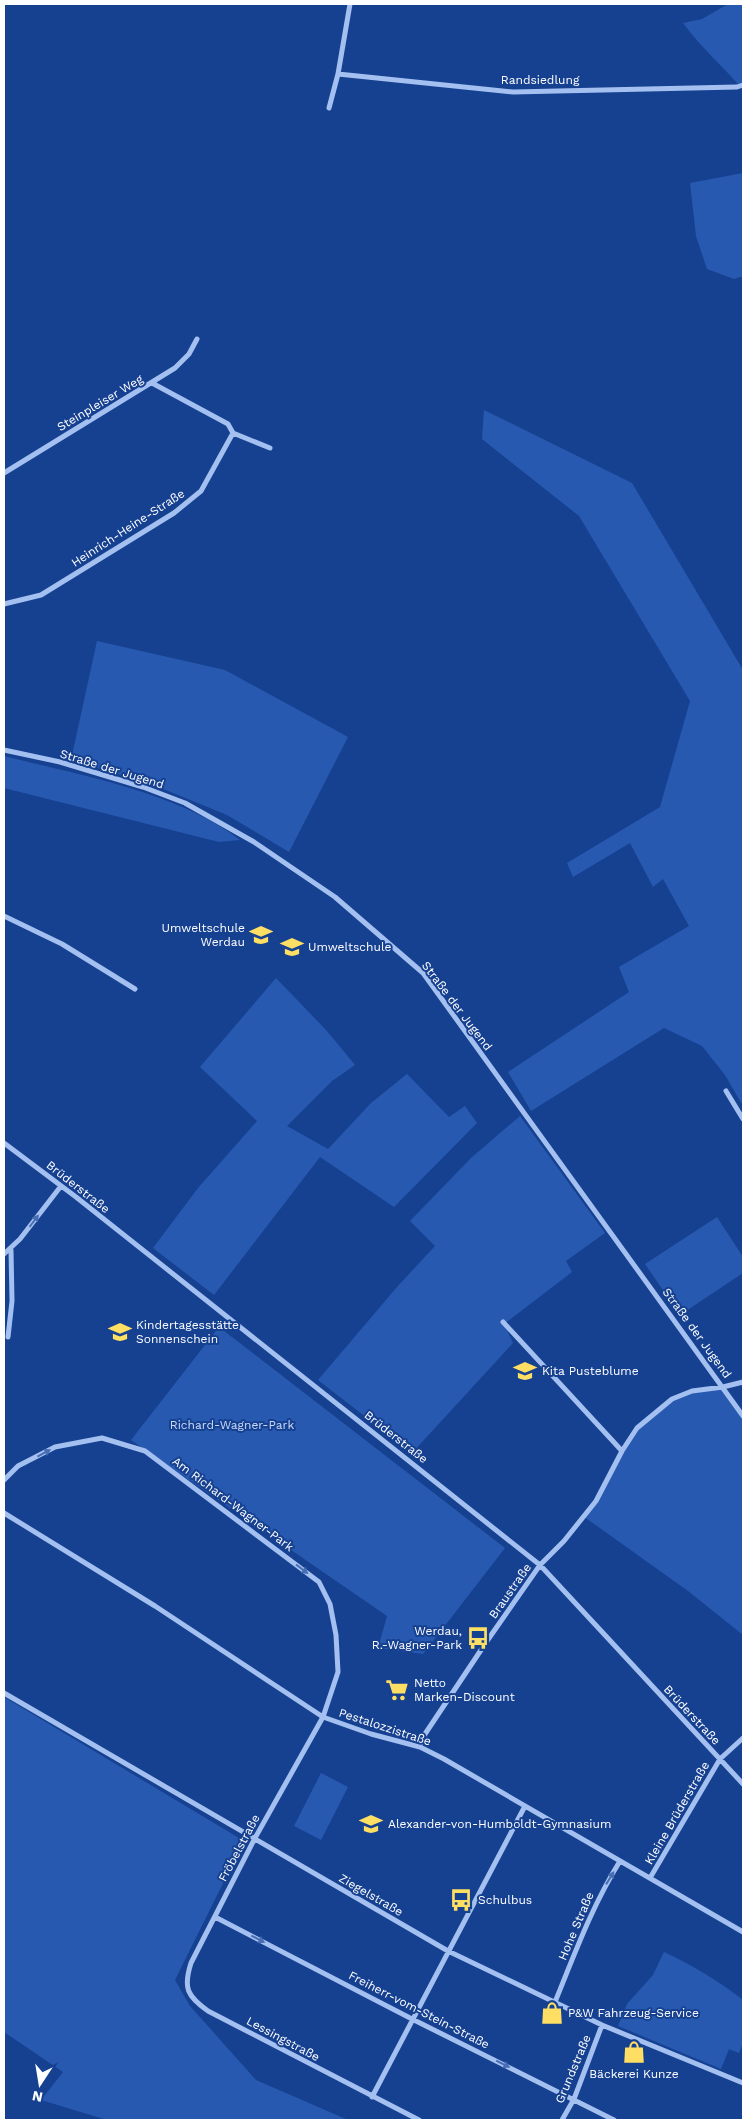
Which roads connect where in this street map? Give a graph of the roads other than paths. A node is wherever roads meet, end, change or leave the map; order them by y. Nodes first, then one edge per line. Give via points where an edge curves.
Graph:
1 (350, 4) edge
2 (338, 74) junction
3 (743, 85) edge
4 (329, 108) dead end
5 (197, 339) dead end
6 (152, 384) junction
7 (233, 433) junction
8 (270, 448) dead end
9 (4, 473) edge
10 (4, 604) edge
11 (4, 750) edge
12 (4, 916) edge
13 (135, 989) dead end
14 (726, 1091) dead end
15 (743, 1119) edge
16 (4, 1143) edge
17 (61, 1186) junction
18 (11, 1250) junction
19 (4, 1254) edge
20 (503, 1322) dead end
21 (8, 1337) dead end
22 (743, 1382) edge
23 (724, 1387) junction
24 (743, 1416) edge
25 (622, 1451) junction
26 (4, 1480) edge
27 (4, 1513) edge
28 (540, 1565) junction
29 (4, 1693) edge
30 (323, 1717) junction
31 (743, 1738) edge
32 (420, 1747) junction
33 (720, 1759) junction
34 (743, 1784) edge
35 (526, 1806) junction
36 (255, 1838) junction
37 (620, 1861) junction
38 (650, 1878) junction
39 (215, 1917) junction
40 (743, 1932) edge
41 (448, 1951) junction
42 (189, 1993) joint
43 (555, 2002) junction
44 (412, 2019) junction
45 (602, 2025) junction
46 (743, 2083) edge
47 (372, 2097) junction
48 (574, 2098) junction
49 (419, 2120) edge
50 (562, 2120) edge
51 (614, 2120) edge

1 - 2 street
2 - 3 street, Randsiedlung via 513,92
2 - 4 street
5 - 6 street, Steinpleiser Weg via 189,354 175,368
6 - 7 street via 228,424
6 - 9 street, Steinpleiser Weg
7 - 8 street
7 - 10 street, Heinrich-Heine-Straße via 201,491 174,513 40,595
11 - 23 street, Straße der Jugend via 60,762 186,803 254,842 335,897 400,951 434,988
12 - 13 street via 62,944
14 - 15 street
16 - 17 street, Brüderstraße
18 -> 17 street
17 - 28 street, Brüderstraße
18 - 19 street
18 - 21 street via 12,1301
20 - 25 street
22 - 23 street, Braustraße
23 - 24 street, Straße der Jugend
23 - 25 street, Braustraße via 692,1391 672,1400 637,1428
25 - 28 street, Braustraße via 596,1501
26 -> 30 street, Am Richard-Wagner-Park via 18,1466 55,1447 102,1438 145,1451 319,1582 330,1604 338,1672
27 - 30 street, Pestalozzistraße via 155,1606
28 - 32 street, Braustraße via 484,1645
28 - 33 street, Brüderstraße
29 - 36 street, Ziegelstraße
30 - 32 street, Pestalozzistraße
30 - 36 street, Fröbelstraße
31 - 33 street, Kleine Brüderstraße
32 - 35 street, Pestalozzistraße
33 - 34 street, Brüderstraße
33 - 38 street, Kleine Brüderstraße
35 - 37 street, Pestalozzistraße
35 - 41 street
36 - 39 street, Fröbelstraße
36 - 41 street, Ziegelstraße
37 - 38 street, Pestalozzistraße
43 -> 37 street, Hohe Straße via 587,1922
38 - 40 street, Pestalozzistraße
39 - 42 street, Fröbelstraße via 191,1963 186,1980
39 -> 44 street, Freiherr-vom-Stein-Straße
41 - 43 street, Ziegelstraße
41 - 44 street
42 - 47 street, Lessingstraße via 208,2011
43 - 45 street, Ziegelstraße
44 - 47 street
44 -> 48 street, Freiherr-vom-Stein-Straße
45 - 46 street, Ziegelstraße
45 - 48 street, Grundstraße
47 - 49 street, Lessingstraße
48 - 50 street, Grundstraße
48 - 51 street, Freiherr-vom-Stein-Straße

